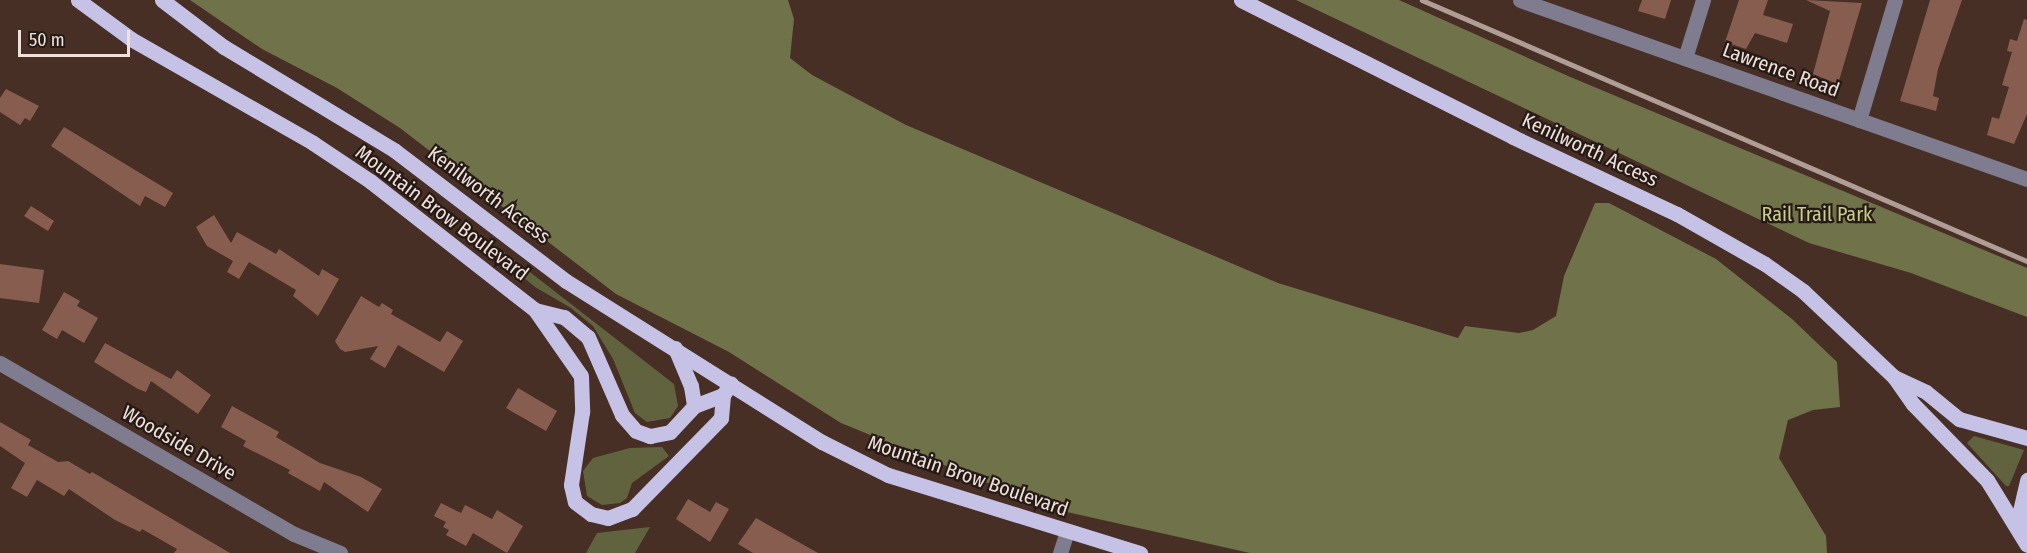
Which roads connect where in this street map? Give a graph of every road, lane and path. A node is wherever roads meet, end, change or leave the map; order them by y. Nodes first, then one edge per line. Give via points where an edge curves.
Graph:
1 (78, 0) edge
2 (162, 0) edge
3 (1241, 0) edge
4 (1520, 0) edge
5 (1703, 0) edge
6 (1895, 0) edge
7 (1685, 58) junction
8 (1859, 120) junction
9 (2027, 179) edge
10 (535, 310) junction
11 (675, 348) junction
12 (0, 363) edge
13 (1894, 377) junction
14 (727, 388) junction
15 (694, 406) junction
16 (791, 422) joint
17 (2027, 438) edge
18 (2027, 480) edge
19 (1067, 532) junction
20 (2027, 545) edge
21 (340, 553) edge
22 (1060, 553) edge
23 (1140, 553) edge

1 - 10 main road, Mountain Brow Boulevard via 131,39 313,143 370,181
2 - 11 main road, Kenilworth Access via 224,46 394,150 566,281
3 - 13 main road, Kenilworth Access via 1721,236 1803,291
4 - 7 street, Lawrence Road
5 - 7 street
6 - 8 street
7 - 8 street, Lawrence Road
8 - 9 street, Lawrence Road
10 - 14 main road, Mountain Brow Boulevard via 581,376 582,412 571,485 575,502 591,514 608,518 632,509 721,418
10 - 15 main road, Mountain Brow Boulevard via 564,317 588,337 622,415 636,430 650,436 670,432
11 - 14 main road, Kenilworth Access
11 - 15 main road via 691,386
12 - 21 street, Woodside Drive via 294,534
13 - 17 main road, Kenilworth Access via 1926,392 1959,418
13 - 20 main road, Kenilworth Access via 1913,404 1987,480
14 - 15 main road, Mountain Brow Boulevard
14 - 16 main road, Kenilworth Access
16 - 19 main road, Mountain Brow Boulevard via 888,475
18 - 20 main road via 2020,511
19 - 22 street
19 - 23 main road, Mountain Brow Boulevard

